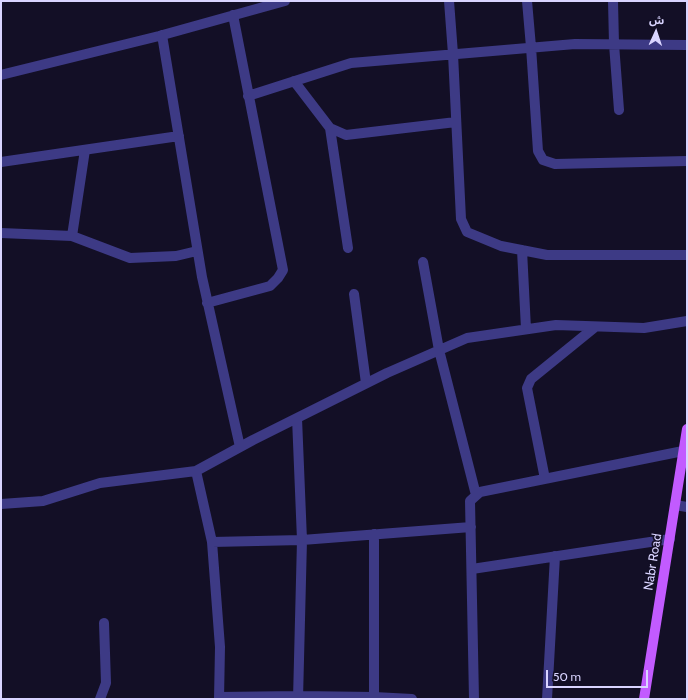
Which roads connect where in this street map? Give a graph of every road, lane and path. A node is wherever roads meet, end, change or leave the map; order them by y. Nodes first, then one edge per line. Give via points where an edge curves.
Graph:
1 (286, 1) edge
2 (449, 1) edge
3 (527, 1) edge
4 (612, 1) edge
5 (233, 15) junction
6 (162, 35) junction
7 (614, 44) junction
8 (687, 46) edge
9 (531, 47) junction
10 (453, 54) junction
11 (1, 75) edge
12 (294, 81) junction
13 (248, 96) junction
14 (619, 110) dead end
15 (456, 122) junction
16 (330, 128) junction
17 (179, 136) junction
18 (84, 150) junction
19 (687, 161) edge
20 (1, 162) edge
21 (1, 233) edge
22 (72, 236) junction
23 (348, 248) dead end
24 (522, 250) junction
25 (197, 251) junction
26 (687, 255) edge
27 (423, 262) dead end
28 (354, 294) dead end
29 (208, 303) junction
30 (687, 321) edge
31 (595, 326) junction
32 (526, 330) junction
33 (439, 350) junction
34 (366, 383) junction
35 (297, 418) junction
36 (687, 428) edge
37 (240, 448) junction
38 (683, 451) junction
39 (196, 471) junction
40 (545, 479) junction
41 (476, 495) junction
42 (1, 504) edge
43 (675, 505) junction
44 (687, 507) edge
45 (471, 527) junction
46 (374, 534) junction
47 (670, 539) junction
48 (302, 540) junction
49 (212, 542) junction
50 (555, 556) junction
51 (472, 569) junction
52 (104, 623) dead end
53 (298, 697) edge
54 (219, 698) edge
55 (374, 698) edge
56 (100, 699) edge
57 (412, 699) edge
58 (474, 699) edge
59 (547, 699) edge
60 (644, 699) edge

1 - 5 street
2 - 10 street
3 - 9 street
4 - 7 street
5 - 6 street
5 - 13 street
6 - 11 street
6 - 17 street
7 - 8 street
7 - 9 street
7 - 14 street
9 - 10 street
9 - 19 street via 538,151 543,160 555,164
10 - 12 street via 351,63
10 - 15 street
12 - 13 street
12 - 16 street
13 - 29 street via 283,270 270,286
15 - 16 street via 346,134
15 - 24 street via 461,219 467,232 501,246
16 - 23 street
17 - 18 street
17 - 25 street
18 - 20 street
18 - 22 street
21 - 22 street
22 - 25 street via 130,258 176,256
24 - 26 street via 547,255
24 - 32 street
25 - 29 street
27 - 33 street
28 - 34 street
29 - 37 street
30 - 31 street via 644,328
31 - 32 street via 556,325
31 - 40 street via 531,379 527,388
32 - 33 street via 467,338
33 - 34 street
33 - 41 street
34 - 35 street
35 - 37 street
35 - 48 street
36 - 38 main road, Nabr Road
37 - 39 street
38 - 40 street
38 - 43 main road, Nabr Road
39 - 42 street via 100,483 43,501
39 - 49 street
40 - 41 street via 480,492
41 - 45 street via 470,500
43 - 44 street
43 - 47 main road, Nabr Road
45 - 46 street
45 - 51 street
46 - 48 street
46 - 55 street
47 - 50 street
47 - 60 main road, Nabr Road
48 - 49 street
48 - 53 street
49 - 54 street via 220,647
50 - 51 street
50 - 59 street
51 - 58 street
52 - 56 street via 106,683
53 - 54 street
53 - 55 street
55 - 57 street

